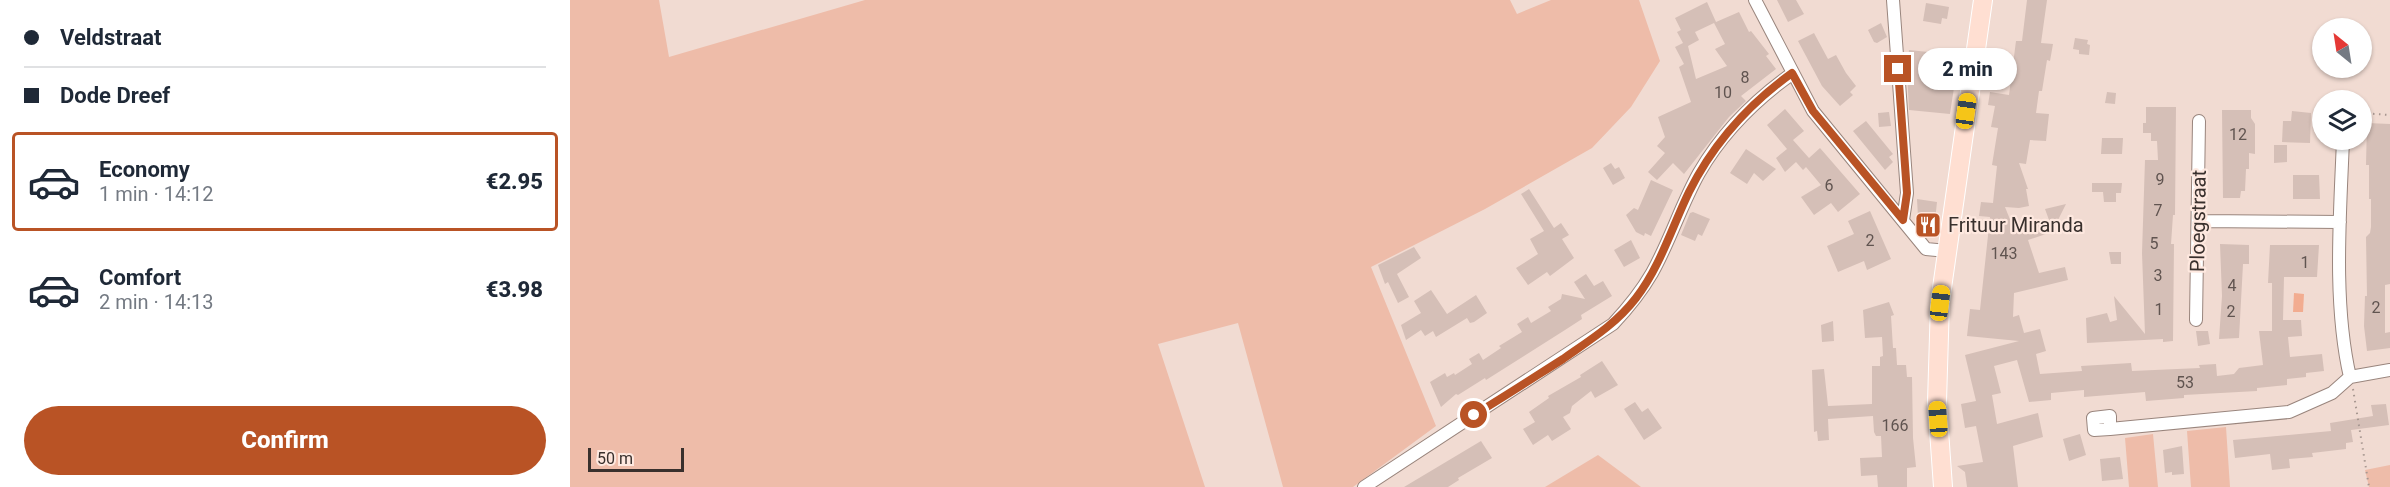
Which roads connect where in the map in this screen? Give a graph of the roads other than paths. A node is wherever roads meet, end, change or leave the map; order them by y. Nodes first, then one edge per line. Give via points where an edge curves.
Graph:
1 (1755, 0) edge
2 (1893, 0) edge
3 (1983, 0) edge
4 (1792, 73) junction
5 (2199, 121) dead end
6 (2343, 150) edge
7 (1903, 220) junction
8 (2199, 221) junction
9 (2340, 222) junction
10 (1947, 251) junction
11 (2196, 320) dead end
12 (2390, 370) edge
13 (2350, 377) junction
14 (2110, 429) dead end
15 (1364, 487) edge
16 (1943, 487) edge

1 - 4 street
2 - 7 street via 1907,193
3 - 10 main road
4 - 7 street via 1813,111
4 - 15 street via 1762,95 1700,171 1653,272 1613,324
5 - 8 street, Ploegstraat
6 - 9 street
7 - 10 street via 1926,249
8 - 9 street
8 - 11 street, Ploegstraat
9 - 13 street via 2341,330
10 - 16 main road via 1937,348
12 - 13 street
13 - 14 street via 2332,393 2289,412

